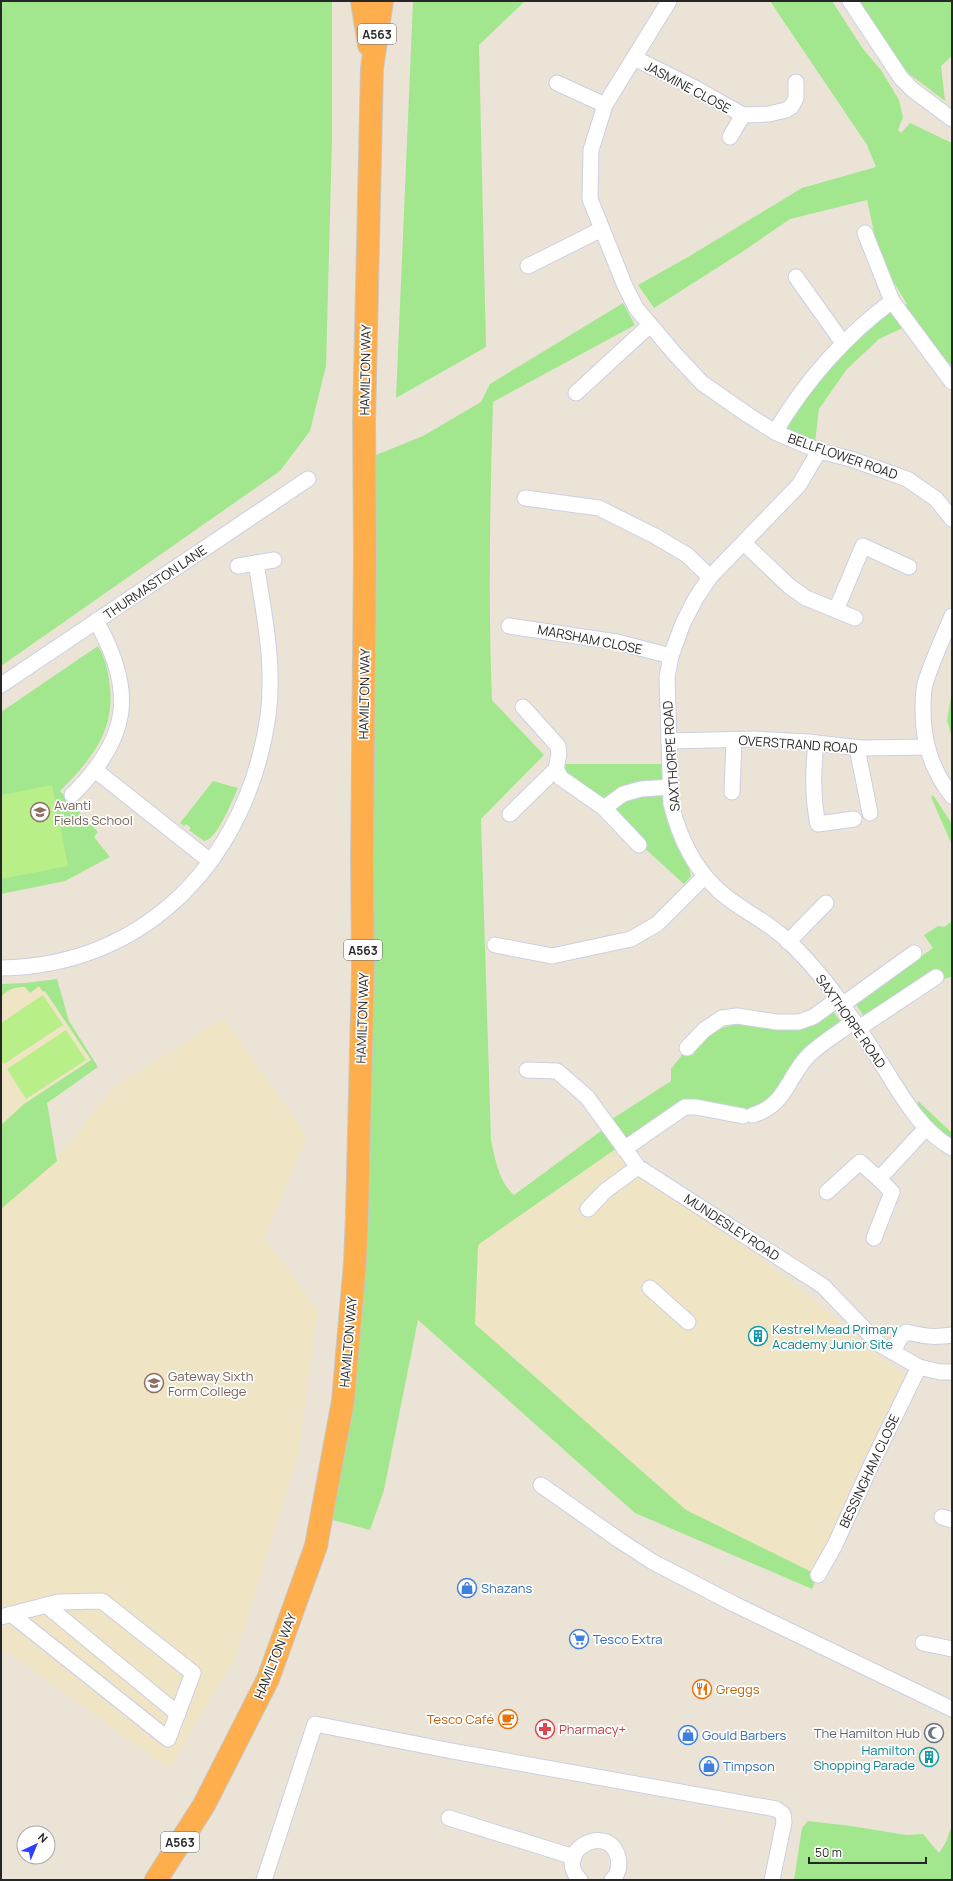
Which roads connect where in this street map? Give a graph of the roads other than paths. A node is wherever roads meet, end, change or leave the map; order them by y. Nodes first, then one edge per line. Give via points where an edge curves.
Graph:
1 (362, 1) edge
2 (382, 1) edge
3 (669, 1) edge
4 (850, 1) edge
5 (634, 58) junction
6 (372, 68) junction
7 (796, 82) dead end
8 (557, 83) dead end
9 (605, 105) junction
10 (743, 116) junction
11 (952, 119) edge
12 (730, 137) dead end
13 (602, 229) junction
14 (865, 233) dead end
15 (528, 266) dead end
16 (796, 277) dead end
17 (892, 301) junction
18 (650, 325) junction
19 (843, 343) junction
20 (952, 382) edge
21 (576, 393) dead end
22 (775, 432) junction
23 (819, 451) junction
24 (308, 479) dead end
25 (525, 498) dead end
26 (952, 519) edge
27 (744, 543) junction
28 (274, 560) dead end
29 (256, 563) junction
30 (238, 566) dead end
31 (909, 567) dead end
32 (710, 577) junction
33 (836, 610) junction
34 (952, 616) edge
35 (855, 618) dead end
36 (96, 621) junction
37 (509, 626) dead end
38 (671, 656) junction
39 (1, 685) edge
40 (523, 707) dead end
41 (734, 740) junction
42 (669, 741) junction
43 (816, 743) junction
44 (927, 747) junction
45 (857, 748) junction
46 (556, 769) junction
47 (94, 770) junction
48 (670, 787) junction
49 (732, 792) dead end
50 (72, 795) dead end
51 (952, 796) edge
52 (604, 808) junction
53 (870, 813) dead end
54 (510, 814) dead end
55 (854, 819) dead end
56 (639, 845) dead end
57 (210, 861) junction
58 (705, 876) junction
59 (826, 903) dead end
60 (788, 942) junction
61 (495, 945) dead end
62 (914, 953) dead end
63 (1, 968) edge
64 (936, 977) dead end
65 (840, 1002) junction
66 (856, 1025) junction
67 (687, 1048) dead end
68 (527, 1070) dead end
69 (926, 1128) junction
70 (952, 1148) edge
71 (624, 1149) junction
72 (638, 1167) junction
73 (879, 1179) junction
74 (827, 1192) dead end
75 (588, 1209) dead end
76 (874, 1238) dead end
77 (650, 1288) dead end
78 (688, 1322) dead end
79 (952, 1334) edge
80 (893, 1352) junction
81 (919, 1367) junction
82 (952, 1372) edge
83 (541, 1485) dead end
84 (818, 1576) dead end
85 (46, 1605) junction
86 (6, 1616) edge
87 (923, 1642) dead end
88 (952, 1649) edge
89 (952, 1709) edge
90 (178, 1714) junction
91 (449, 1818) dead end
92 (574, 1856) junction
93 (616, 1879) edge
94 (156, 1880) edge
95 (264, 1880) edge
96 (580, 1880) edge
97 (772, 1880) edge

1 - 6 highway, HAMILTON WAY / A563
2 - 6 highway, HAMILTON WAY / A563
3 - 5 street, BELLFLOWER ROAD
4 - 11 street via 901,78
5 - 9 street, BELLFLOWER ROAD
5 - 10 street, JASMINE CLOSE via 695,88
6 - 94 highway, HAMILTON WAY / A563 via 364,421 363,970 355,1263 343,1401 316,1546 268,1679 204,1805
7 - 10 street, JASMINE CLOSE via 797,94 792,106 786,110
8 - 9 street
9 - 13 street, BELLFLOWER ROAD via 591,150 589,175 590,199
10 - 12 street, JASMINE CLOSE
13 - 15 street
13 - 18 street, BELLFLOWER ROAD via 636,308
14 - 17 street
16 - 19 street
17 - 19 street
17 - 20 street
18 - 21 street
18 - 22 street, BELLFLOWER ROAD via 702,382
19 - 22 street via 793,404
22 - 23 street, BELLFLOWER ROAD
23 - 26 street, BELLFLOWER ROAD via 851,459 907,479 936,499
23 - 27 street, SAXTHORPE ROAD via 799,485
24 - 36 street, THURMASTON LANE
25 - 32 street via 598,508 687,555
27 - 32 street, SAXTHORPE ROAD
27 - 33 street via 789,586 806,598
28 - 29 street
29 - 30 street
29 - 57 street via 269,645 268,715 258,762 247,796
31 - 33 street via 863,546
32 - 38 street, SAXTHORPE ROAD via 683,623
33 - 35 street
34 - 44 street via 925,686 923,730
36 - 39 street, THURMASTON LANE
36 - 47 street via 114,654 121,678 122,698 115,736
37 - 38 street, MARSHAM CLOSE via 617,642
38 - 42 street, SAXTHORPE ROAD via 667,677
40 - 46 street via 558,746
41 - 42 street, OVERSTRAND ROAD
41 - 43 street, OVERSTRAND ROAD
41 - 49 street
42 - 48 street, SAXTHORPE ROAD
43 - 45 street, OVERSTRAND ROAD
43 - 55 street via 813,767 814,805 818,824
44 - 45 street, OVERSTRAND ROAD
44 - 51 street via 941,783
45 - 53 street
46 - 52 street via 561,778
46 - 54 street
47 - 50 street
47 - 57 street
48 - 52 street via 641,789 623,794
48 - 58 street, SAXTHORPE ROAD via 676,824 690,857
52 - 56 street
57 - 63 street via 166,910 116,942 85,955 58,962
58 - 60 street, SAXTHORPE ROAD via 717,889
58 - 61 street via 657,924 631,939 552,956
59 - 60 street
60 - 65 street, SAXTHORPE ROAD via 825,981
62 - 65 street
64 - 66 street
65 - 66 street, SAXTHORPE ROAD
65 - 67 street via 799,1022 777,1022 737,1016 722,1018 704,1030
66 - 69 street, SAXTHORPE ROAD via 908,1106
66 - 71 street via 810,1054 778,1100 762,1113 748,1116 686,1107
68 - 71 street, MUNDESLEY ROAD via 557,1071 587,1097
69 - 70 street, SAXTHORPE ROAD
69 - 73 street
71 - 72 street, MUNDESLEY ROAD
72 - 75 street via 605,1191
72 - 80 street, MUNDESLEY ROAD via 823,1286 879,1344
73 - 74 street via 860,1162
73 - 76 street via 892,1192
77 - 78 street
79 - 80 street via 924,1337 906,1332
80 - 81 street, MUNDESLEY ROAD
81 - 82 street, MUNDESLEY ROAD
81 - 84 street, BESSINGHAM CLOSE
83 - 89 street via 653,1562
85 - 86 street
85 - 90 street
85 - 90 street via 58,1602 102,1601 193,1673
86 - 90 street via 168,1739
87 - 88 street
91 - 92 street
92 - 93 street via 584,1843 607,1843 617,1854 619,1861
92 - 96 street via 574,1870
95 - 97 street via 315,1724 450,1751 776,1809 784,1818

